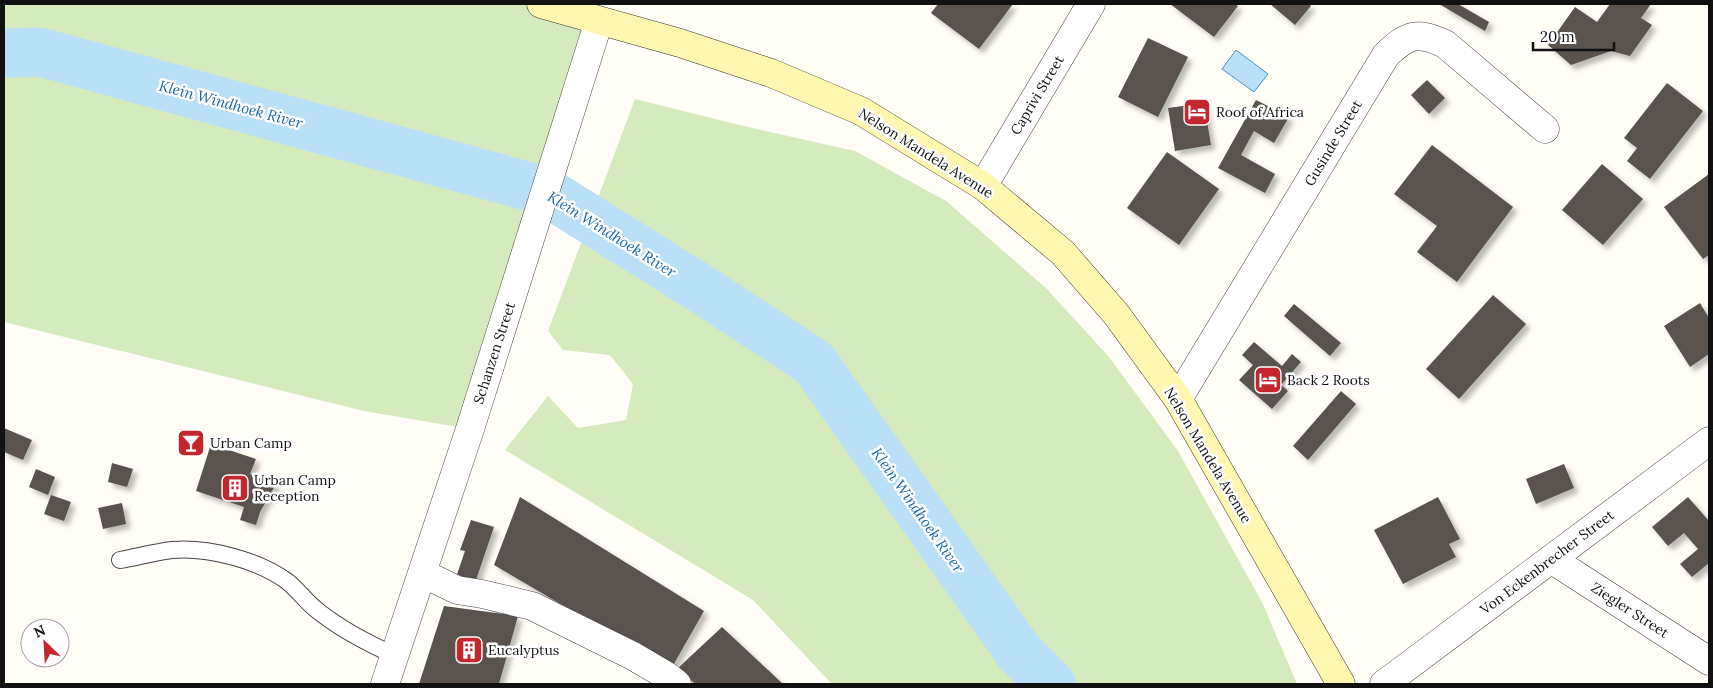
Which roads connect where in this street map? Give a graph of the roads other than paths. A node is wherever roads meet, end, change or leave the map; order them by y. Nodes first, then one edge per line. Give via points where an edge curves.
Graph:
1 (541, 4) edge
2 (1091, 4) edge
3 (599, 21) junction
4 (1545, 128) dead end
5 (983, 186) junction
6 (1178, 399) junction
7 (1709, 441) edge
8 (1551, 559) junction
9 (120, 560) dead end
10 (422, 573) junction
11 (394, 655) junction
12 (1709, 661) edge
13 (385, 684) edge
14 (677, 684) edge
15 (1341, 684) edge
16 (1384, 684) edge

1 - 3 main road, Nelson Mandela Avenue
2 - 5 street, Caprivi Street
3 - 5 main road, Nelson Mandela Avenue via 762,70 834,100 861,112
3 - 10 street, Schanzen Street
4 - 6 street, Gusinde Street via 1445,44 1427,36 1401,41 1386,55
5 - 6 main road, Nelson Mandela Avenue via 1063,253 1116,314
6 - 15 main road, Nelson Mandela Avenue
7 - 8 street, Von Eckenbrecher Street
8 - 12 street, Ziegler Street
8 - 16 street, Von Eckenbrecher Street
9 - 11 lane via 173,550 211,552 262,567 287,582 343,630
10 - 11 street, Schanzen Street
10 - 14 street via 456,590 532,606 633,656
11 - 13 street, Schanzen Street

